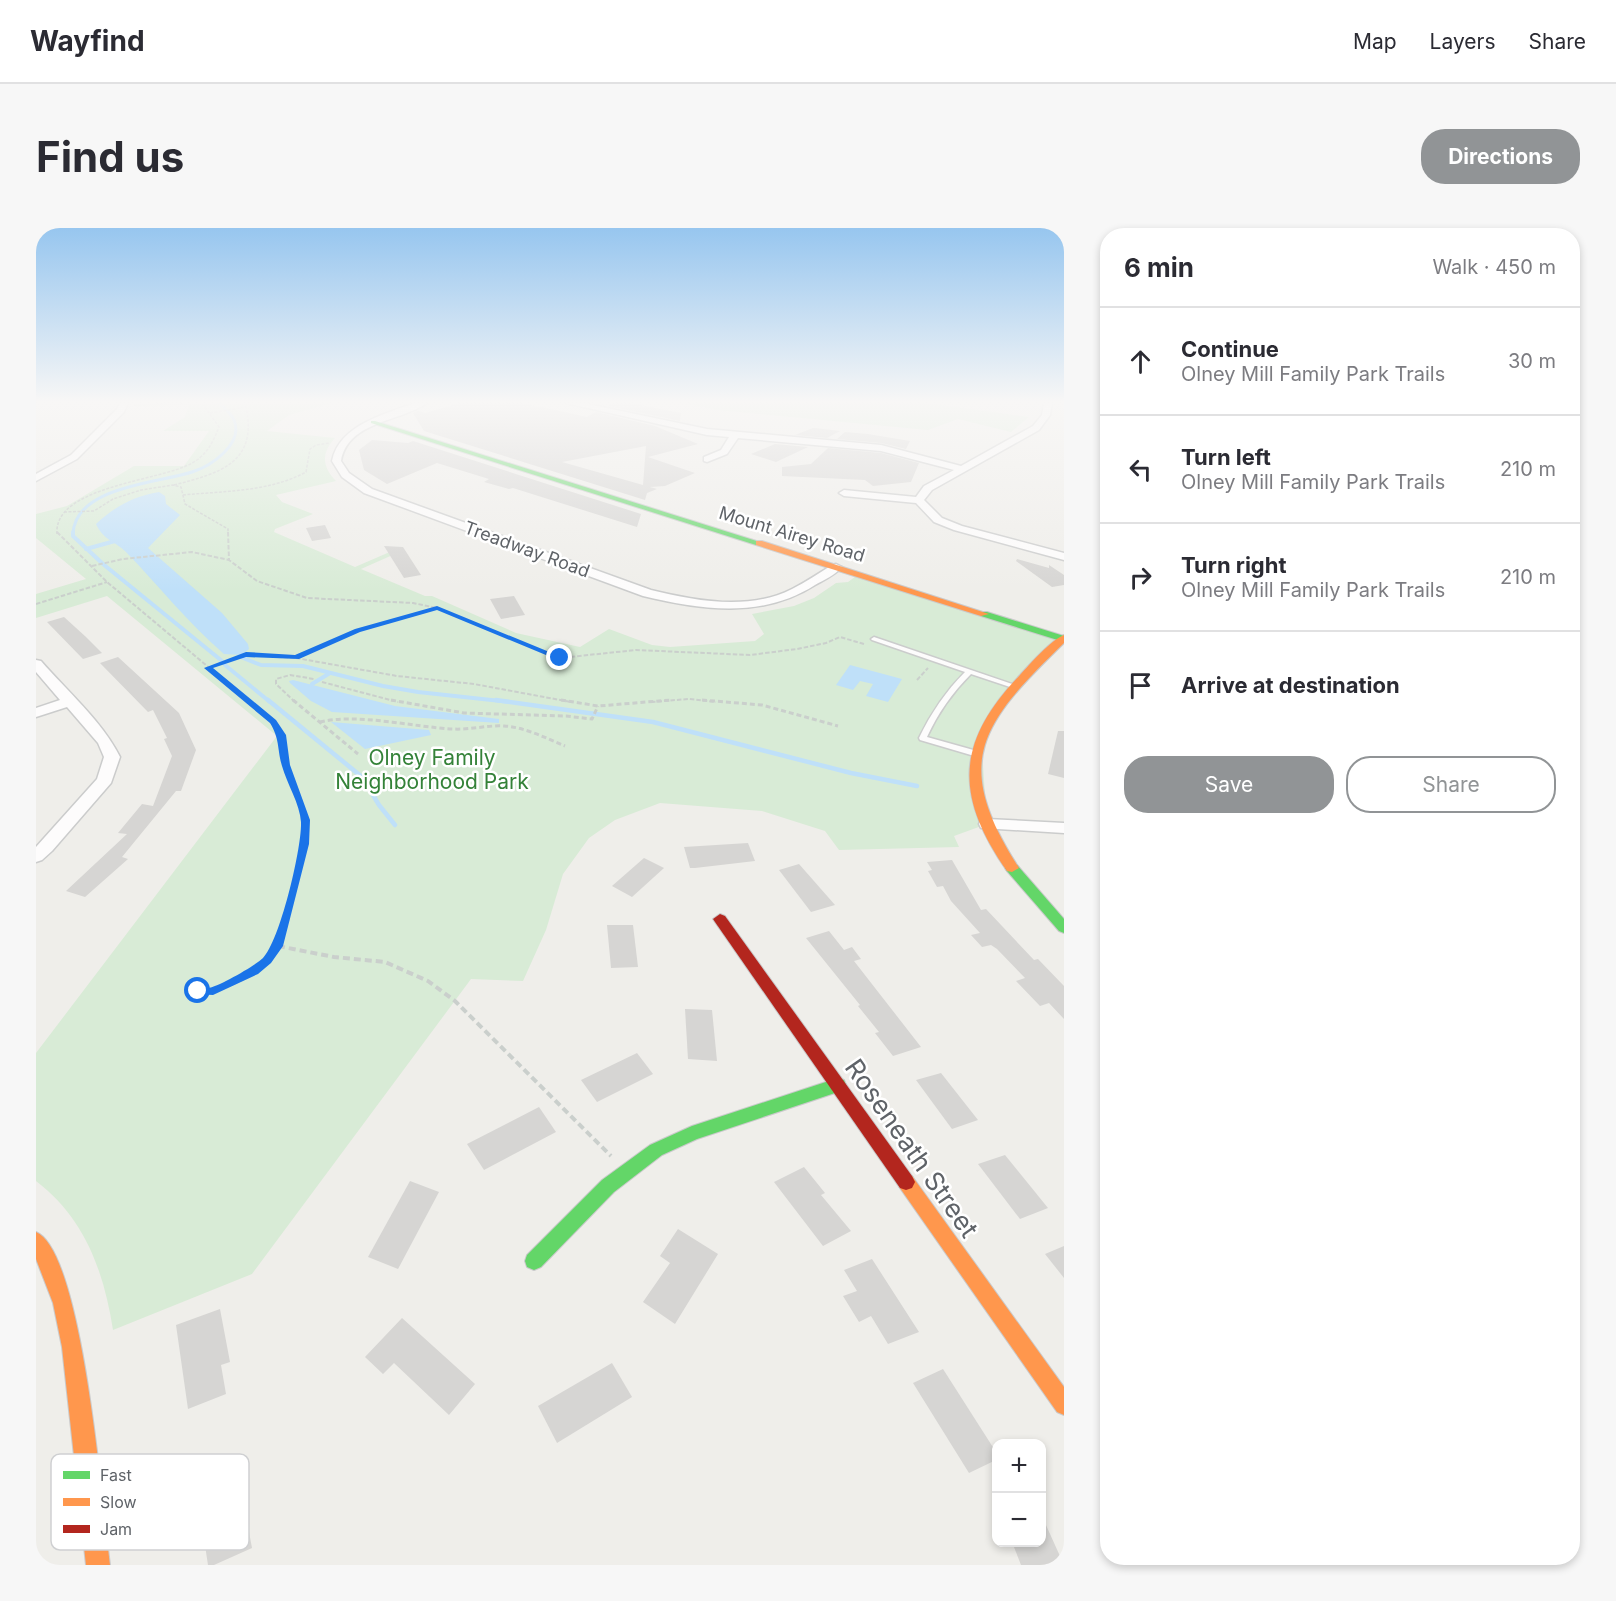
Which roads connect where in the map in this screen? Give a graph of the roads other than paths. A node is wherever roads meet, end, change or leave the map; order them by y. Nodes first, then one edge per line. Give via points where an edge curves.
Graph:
1 (59, 465) edge
2 (337, 465) edge
3 (512, 465) edge
4 (948, 465) edge
5 (969, 465) edge
6 (963, 469) junction
7 (36, 478) edge
8 (844, 493) dead end
9 (919, 500) junction
10 (1064, 557) edge
11 (836, 567) junction
12 (1063, 638) edge
13 (873, 639) road end
14 (36, 664) edge
15 (970, 671) junction
16 (1016, 687) junction
17 (71, 701) junction
18 (36, 713) edge
19 (974, 753) junction
20 (987, 824) junction
21 (1064, 828) edge
22 (36, 856) edge
23 (720, 919) dead end
24 (1064, 928) edge
25 (838, 1085) junction
26 (36, 1241) edge
27 (534, 1261) dead end
28 (1064, 1405) edge
29 (85, 1454) edge
30 (96, 1550) edge
31 (98, 1565) edge

1 - 7 street
2 - 11 street, Treadway Road via 345,477 368,491 670,600 724,606 770,602 796,592
3 - 11 street, Mount Airey Road
4 - 6 street
5 - 6 street
6 - 9 street via 928,488
8 - 9 street
9 - 10 street via 928,513 958,528
11 - 12 street, Mount Airey Road
12 - 16 street
13 - 15 lane
14 - 17 street
15 - 16 lane
15 - 19 lane via 949,692 923,738
16 - 19 street via 990,718
17 - 18 street
17 - 22 street via 105,742 111,756 105,780
19 - 20 street via 977,800
20 - 21 street
20 - 24 street via 1009,863
23 - 25 street, Roseneath Street
25 - 27 street via 692,1133 656,1150 608,1186
25 - 28 street, Roseneath Street
26 - 29 street via 56,1280 73,1347
30 - 31 street

